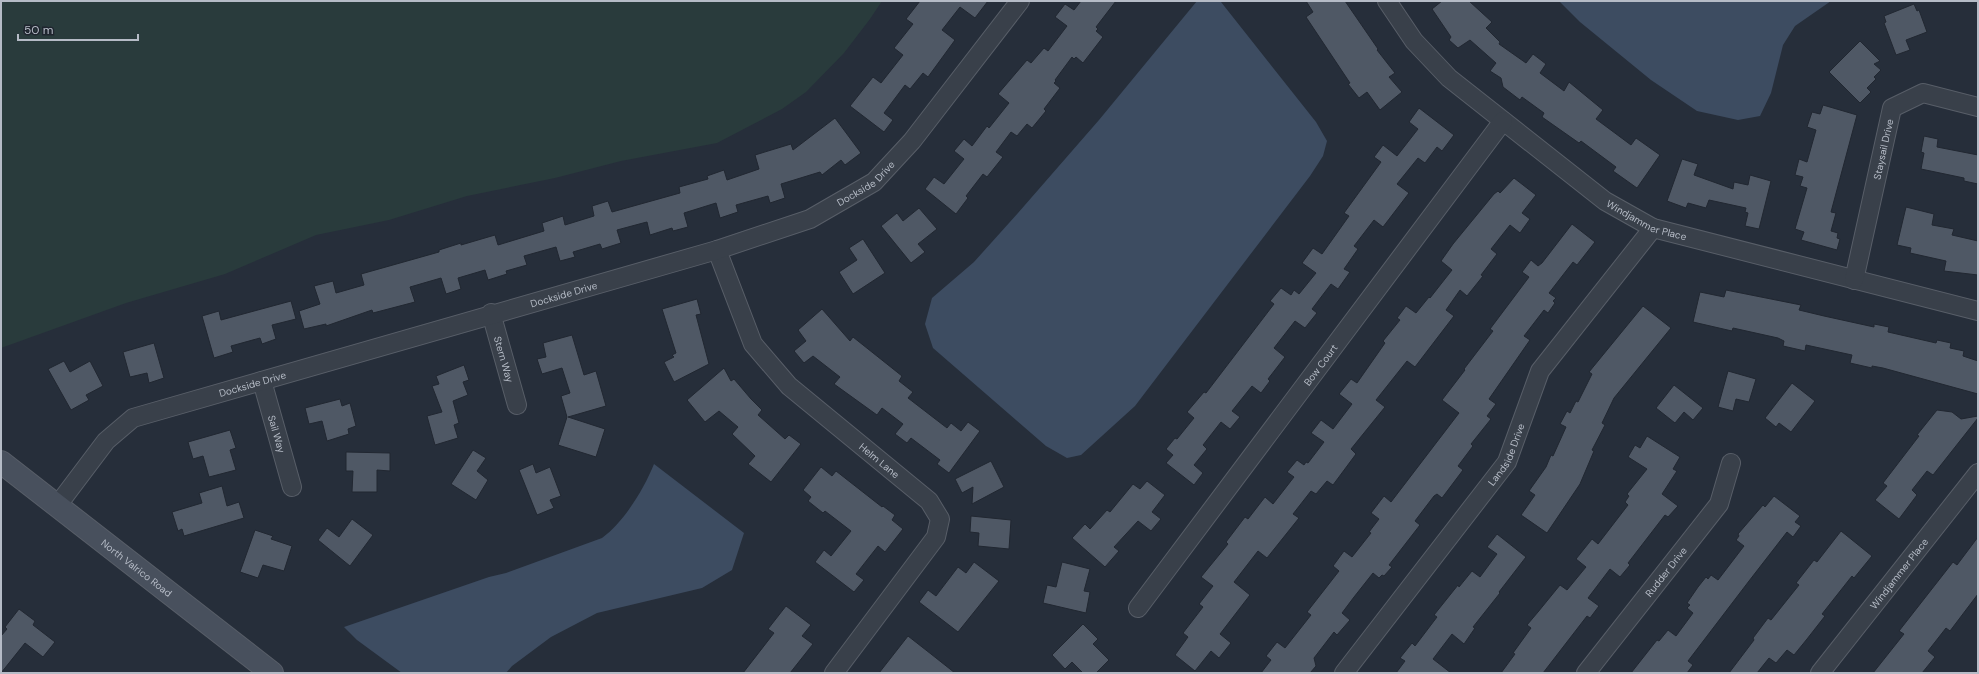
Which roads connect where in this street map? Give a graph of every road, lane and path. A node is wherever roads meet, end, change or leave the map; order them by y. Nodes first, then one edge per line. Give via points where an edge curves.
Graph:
1 (1020, 1) edge
2 (1387, 1) edge
3 (1978, 107) edge
4 (1503, 121) junction
5 (1653, 228) junction
6 (717, 250) junction
7 (1854, 280) junction
8 (1978, 311) edge
9 (491, 314) junction
10 (262, 381) junction
11 (517, 405) dead end
12 (1, 462) edge
13 (1731, 463) dead end
14 (1978, 473) edge
15 (292, 487) dead end
16 (57, 506) junction
17 (1138, 608) dead end
18 (272, 673) edge
19 (834, 673) edge
20 (1344, 673) edge
21 (1586, 673) edge
22 (1820, 673) edge

1 - 6 street, Dockside Drive via 912,141 874,182 810,219
2 - 4 street, Windjammer Place via 1414,41 1444,73
3 - 7 street, Staysail Drive via 1923,93 1892,108
4 - 5 street, Windjammer Place via 1605,201
4 - 17 street, Bow Court
5 - 7 street, Windjammer Place
5 - 20 street, Landside Drive via 1540,371 1507,462
6 - 9 street, Dockside Drive
6 - 19 street, Helm Lane via 753,344 789,386 929,501 940,519 936,537
7 - 8 street, Windjammer Place
9 - 10 street, Dockside Drive
9 - 11 street, Stern Way
10 - 15 street, Sail Way
10 - 16 street, Dockside Drive via 133,418 106,441
12 - 16 street, North Valrico Road
13 - 21 street, Rudder Drive via 1719,504
14 - 22 street, Windjammer Place
16 - 18 street, North Valrico Road

